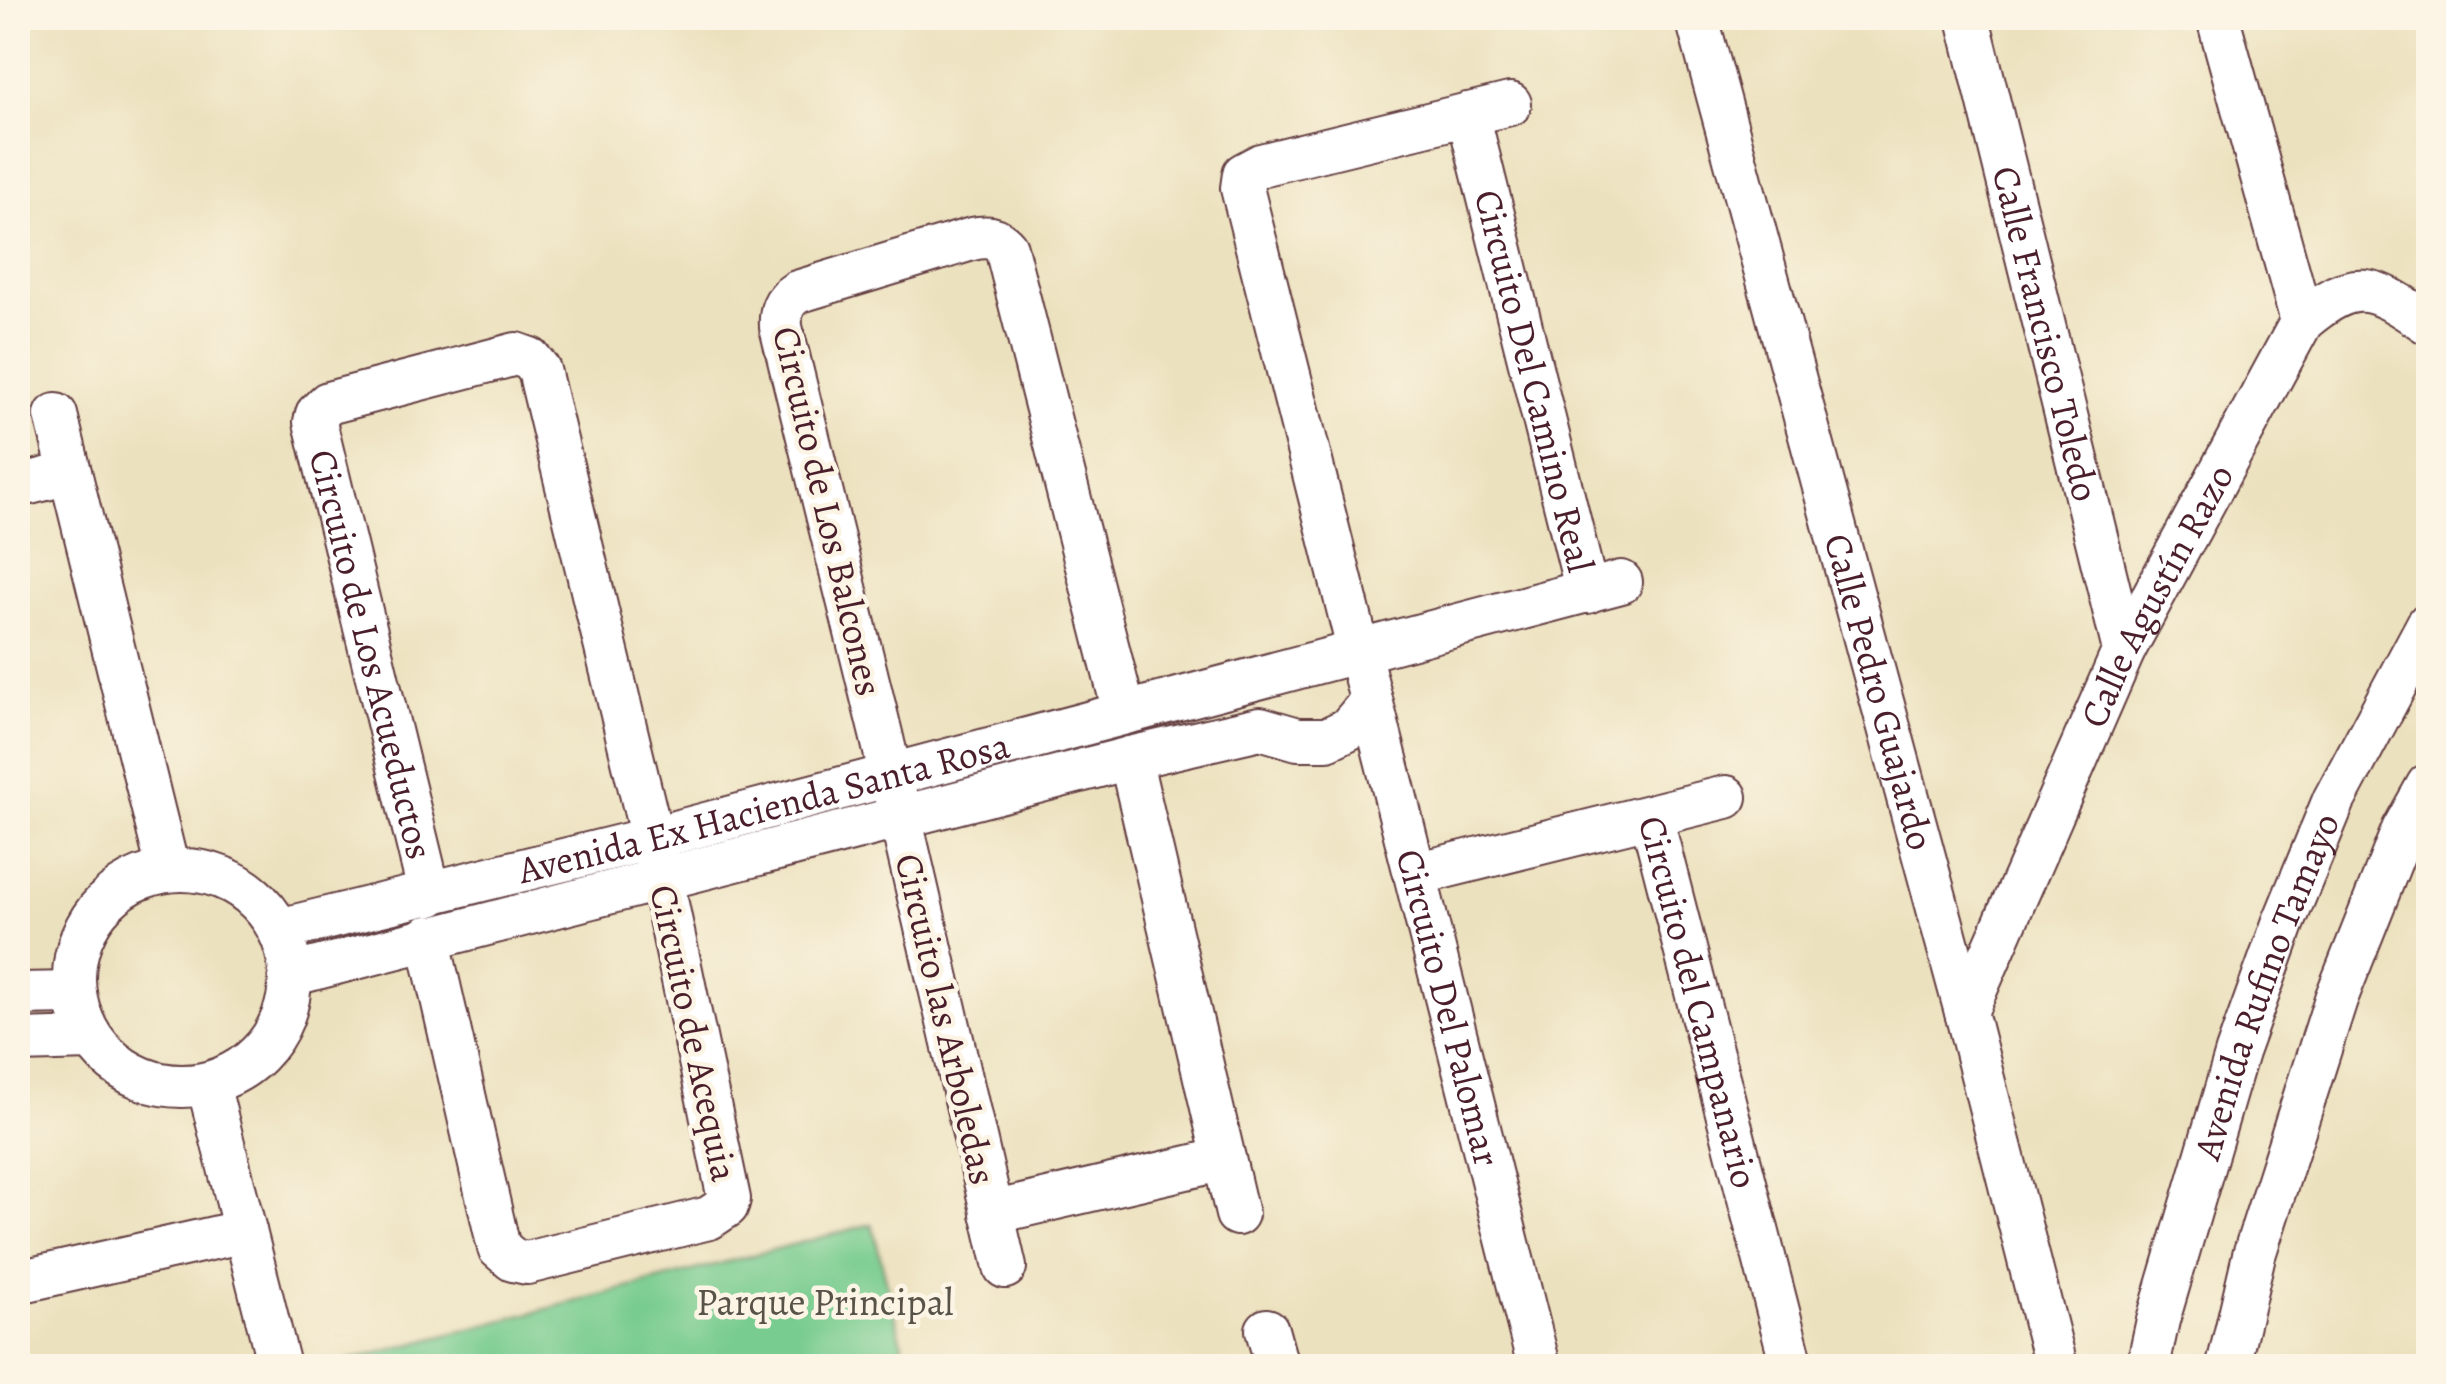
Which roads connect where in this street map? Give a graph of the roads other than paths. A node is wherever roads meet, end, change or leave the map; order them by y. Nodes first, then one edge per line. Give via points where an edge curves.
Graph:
1 (1697, 18) edge
2 (1968, 18) edge
3 (2218, 18) edge
4 (1510, 104) dead end
5 (1468, 114) junction
6 (2302, 321) junction
7 (2428, 323) edge
8 (56, 415) dead end
9 (70, 474) junction
10 (18, 486) edge
11 (2428, 624) edge
12 (2124, 650) junction
13 (1357, 652) junction
14 (1248, 681) junction
15 (1370, 703) junction
16 (1124, 712) junction
17 (1260, 728) junction
18 (1130, 758) junction
19 (889, 776) junction
20 (2428, 786) edge
21 (1726, 797) dead end
22 (1651, 816) junction
23 (899, 818) junction
24 (653, 838) junction
25 (168, 870) junction
26 (1416, 874) junction
27 (662, 880) junction
28 (430, 916) junction
29 (279, 930) junction
30 (290, 975) junction
31 (74, 992) junction
32 (18, 994) edge
33 (1966, 1012) junction
34 (92, 1039) junction
35 (18, 1041) edge
36 (208, 1084) junction
37 (1224, 1159) junction
38 (992, 1213) junction
39 (1237, 1214) dead end
40 (244, 1231) junction
41 (1005, 1267) dead end
42 (18, 1282) edge
43 (279, 1366) edge
44 (1539, 1366) edge
45 (1792, 1366) edge
46 (2056, 1366) edge
47 (2148, 1366) edge
48 (2228, 1366) edge

1 - 33 street, Calle Pedro Guajardo
2 - 12 street, Calle Francisco Toledo
3 - 6 street
4 - 5 street
5 - 13 street via 1261,165 1242,181
5 - 13 street, Circuito Del Camino Real via 1604,587
6 - 7 street, Calle Agustín Razo via 2328,299 2366,290
6 - 12 street, Calle Agustín Razo
8 - 9 street
9 - 10 street
9 - 25 street
11 - 47 street, Avenida Rufino Tamayo via 2334,800 2283,924 2237,1052
12 - 33 street, Calle Agustín Razo
13 - 14 street, Avenida Ex Hacienda Santa Rosa
13 - 15 street, Circuito Del Palomar
14 - 16 street, Avenida Ex Hacienda Santa Rosa
14 - 17 street
15 - 17 street, Avenida Ex Hacienda Santa Rosa via 1348,728 1327,739 1298,740
15 - 26 street, Circuito Del Palomar
16 - 19 street, Avenida Ex Hacienda Santa Rosa
16 - 19 street, Circuito de Los Balcones via 1006,248 985,236 797,292 783,305 780,326
17 - 18 street, Avenida Ex Hacienda Santa Rosa
18 - 23 street, Avenida Ex Hacienda Santa Rosa
18 - 37 street
19 - 23 street, Circuito las Arboledas
19 - 24 street, Avenida Ex Hacienda Santa Rosa
20 - 48 street, Avenida Rufino Tamayo via 2403,830 2336,999 2254,1255
21 - 22 street
22 - 26 street, Circuito del Campanario
22 - 45 street, Circuito del Campanario
23 - 27 street, Avenida Ex Hacienda Santa Rosa
23 - 38 street, Circuito las Arboledas
24 - 27 street, Circuito de Acequia
24 - 28 street, Avenida Ex Hacienda Santa Rosa
24 - 28 street, Circuito de Los Acueductos via 539,370 516,354 328,403 315,422
25 - 29 street via 201,870 233,882 260,902
25 - 31 street via 106,899 86,926 75,958
26 - 44 street, Circuito Del Palomar
27 - 28 street, Avenida Ex Hacienda Santa Rosa
27 - 28 street, Circuito de Acequia via 729,1198 709,1218 527,1263 499,1248
28 - 29 street, Avenida Ex Hacienda Santa Rosa
28 - 30 street, Avenida Ex Hacienda Santa Rosa
29 - 30 street
30 - 36 street via 282,1018 259,1055
31 - 32 street
31 - 34 street
33 - 46 street, Calle Pedro Guajardo
34 - 35 street
34 - 36 street via 114,1064 143,1080
36 - 40 street
37 - 38 street, Circuito las Arboledas
37 - 39 street
38 - 41 street
40 - 42 street
40 - 43 street

